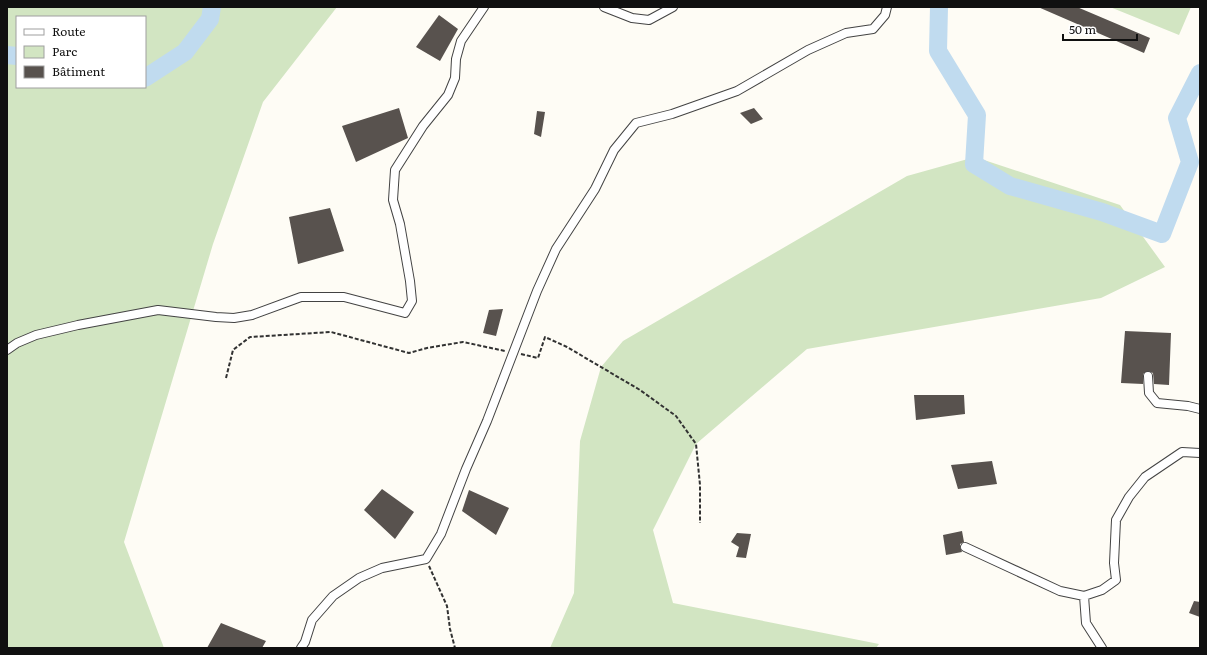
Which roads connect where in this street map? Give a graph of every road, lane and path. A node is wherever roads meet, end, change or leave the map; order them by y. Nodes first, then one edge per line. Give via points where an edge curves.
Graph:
1 (484, 7) edge
2 (604, 7) edge
3 (673, 7) edge
4 (887, 7) edge
5 (7, 350) edge
6 (513, 352) junction
7 (1148, 376) dead end
8 (226, 378) dead end
9 (1200, 409) edge
10 (1200, 453) edge
11 (700, 523) dead end
12 (965, 547) dead end
13 (426, 560) junction
14 (1084, 596) junction
15 (301, 648) edge
16 (455, 648) edge
17 (1102, 648) edge

1 - 5 street via 461,41 456,59 455,78 448,95 423,126 396,170 393,200 400,224 412,301 405,313 344,297 301,297 252,315 234,318 158,310 36,335
2 - 3 street via 632,18 649,20
4 - 6 street via 885,15 873,29 846,33 808,50 737,91 672,114 636,123 614,150 595,189 556,249
6 - 8 path via 463,342 409,354 331,332 250,337 234,350
6 - 11 path via 538,358 545,337 640,390 676,416 696,444
6 - 13 street via 441,534
7 - 9 street via 1149,393 1157,403
10 - 14 street via 1182,452 1145,477 1129,497 1116,520 1116,580 1102,590
12 - 14 street via 1060,591
13 - 15 street via 382,568 359,578 333,596 312,620
13 - 16 path via 447,606
14 - 17 street via 1086,623

